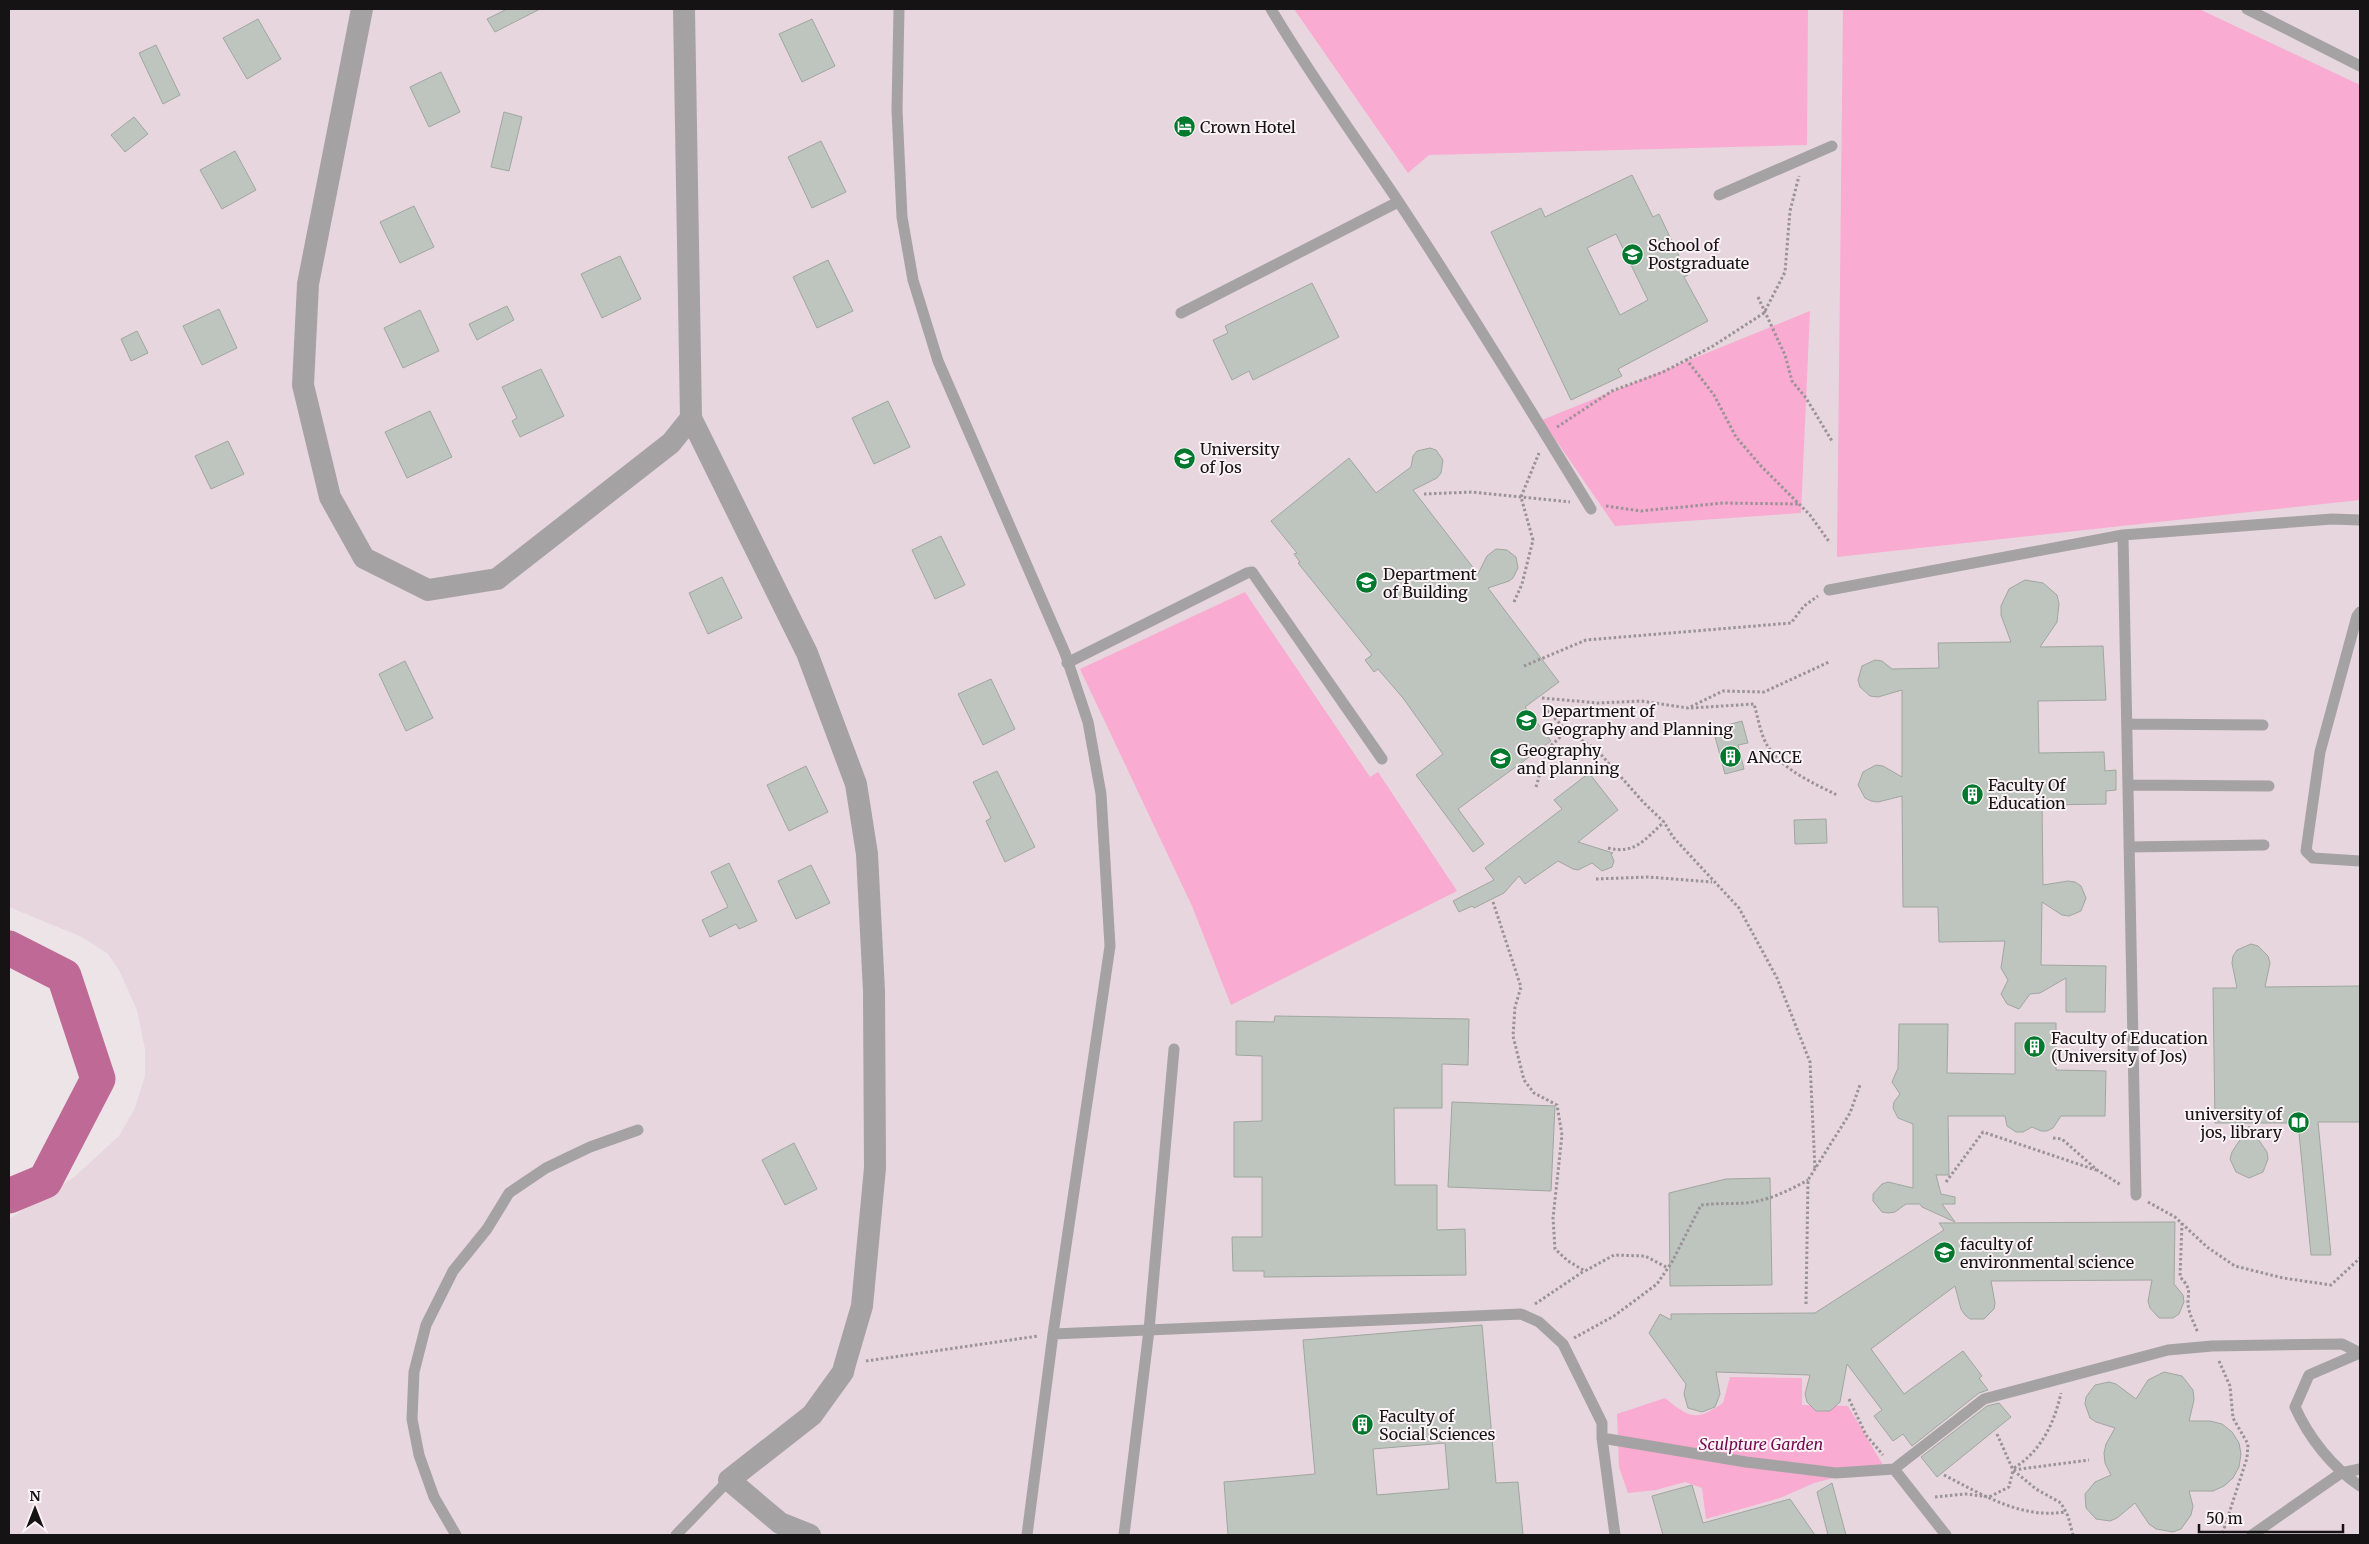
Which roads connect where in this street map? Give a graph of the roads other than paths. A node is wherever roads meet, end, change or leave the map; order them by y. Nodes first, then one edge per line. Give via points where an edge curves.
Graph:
1 (362, 9) edge
2 (684, 9) edge
3 (899, 9) edge
4 (1271, 9) edge
5 (2247, 9) edge
6 (2360, 66) edge
7 (1832, 146) dead end
8 (1719, 196) dead end
9 (1398, 202) junction
10 (1181, 313) dead end
11 (691, 418) junction
12 (1589, 507) road end
13 (2360, 520) edge
14 (2123, 535) junction
15 (1829, 590) road end
16 (2360, 612) edge
17 (1067, 663) junction
18 (2127, 724) junction
19 (2263, 725) dead end
20 (1382, 759) dead end
21 (2128, 785) junction
22 (2269, 786) dead end
23 (2264, 845) dead end
24 (2129, 846) junction
25 (2360, 861) edge
26 (1174, 1048) dead end
27 (638, 1130) dead end
28 (2136, 1195) road end
29 (1149, 1330) junction
30 (1053, 1334) junction
31 (2360, 1353) edge
32 (1602, 1438) junction
33 (1894, 1469) junction
34 (2360, 1469) edge
35 (2341, 1473) junction
36 (729, 1480) junction
37 (2360, 1486) edge
38 (456, 1535) edge
39 (676, 1535) edge
40 (810, 1535) edge
41 (1028, 1535) edge
42 (1124, 1535) edge
43 (1615, 1535) edge
44 (1946, 1535) edge
45 (2252, 1535) edge

1 - 11 street via 308,284 303,385 330,497 364,558 428,590 497,579 670,443
2 - 11 street
3 - 17 lane via 897,110 902,217 913,280 938,361
4 - 9 lane via 1292,46
5 - 6 lane
7 - 8 lane
9 - 10 lane
9 - 12 lane
11 - 36 street via 807,653 856,784 867,854 874,991 875,1168 862,1306 846,1364 812,1415
13 - 14 lane via 2332,519
14 - 15 lane
14 - 18 lane
16 - 25 lane via 2320,752 2306,851 2313,858
17 - 20 lane via 1252,572
17 - 30 lane via 1088,722 1101,794 1110,946
18 - 19 lane
18 - 21 lane
21 - 22 lane
21 - 24 lane
23 - 24 lane
24 - 28 lane
26 - 29 lane
27 - 38 lane via 590,1146 546,1168 509,1193 487,1228 452,1271 426,1325 414,1372 412,1419 419,1454 434,1497
29 - 30 lane
29 - 32 lane via 1521,1314 1539,1322 1563,1344 1602,1423
29 - 42 lane
30 - 41 lane
31 - 33 lane via 2342,1344 2212,1346 2160,1352 1984,1399
31 - 35 lane via 2309,1375 2295,1407 2304,1426
32 - 33 lane via 1836,1473
32 - 43 lane
33 - 44 lane
34 - 35 lane
35 - 37 lane
35 - 45 lane
36 - 39 lane
36 - 40 street via 780,1524

